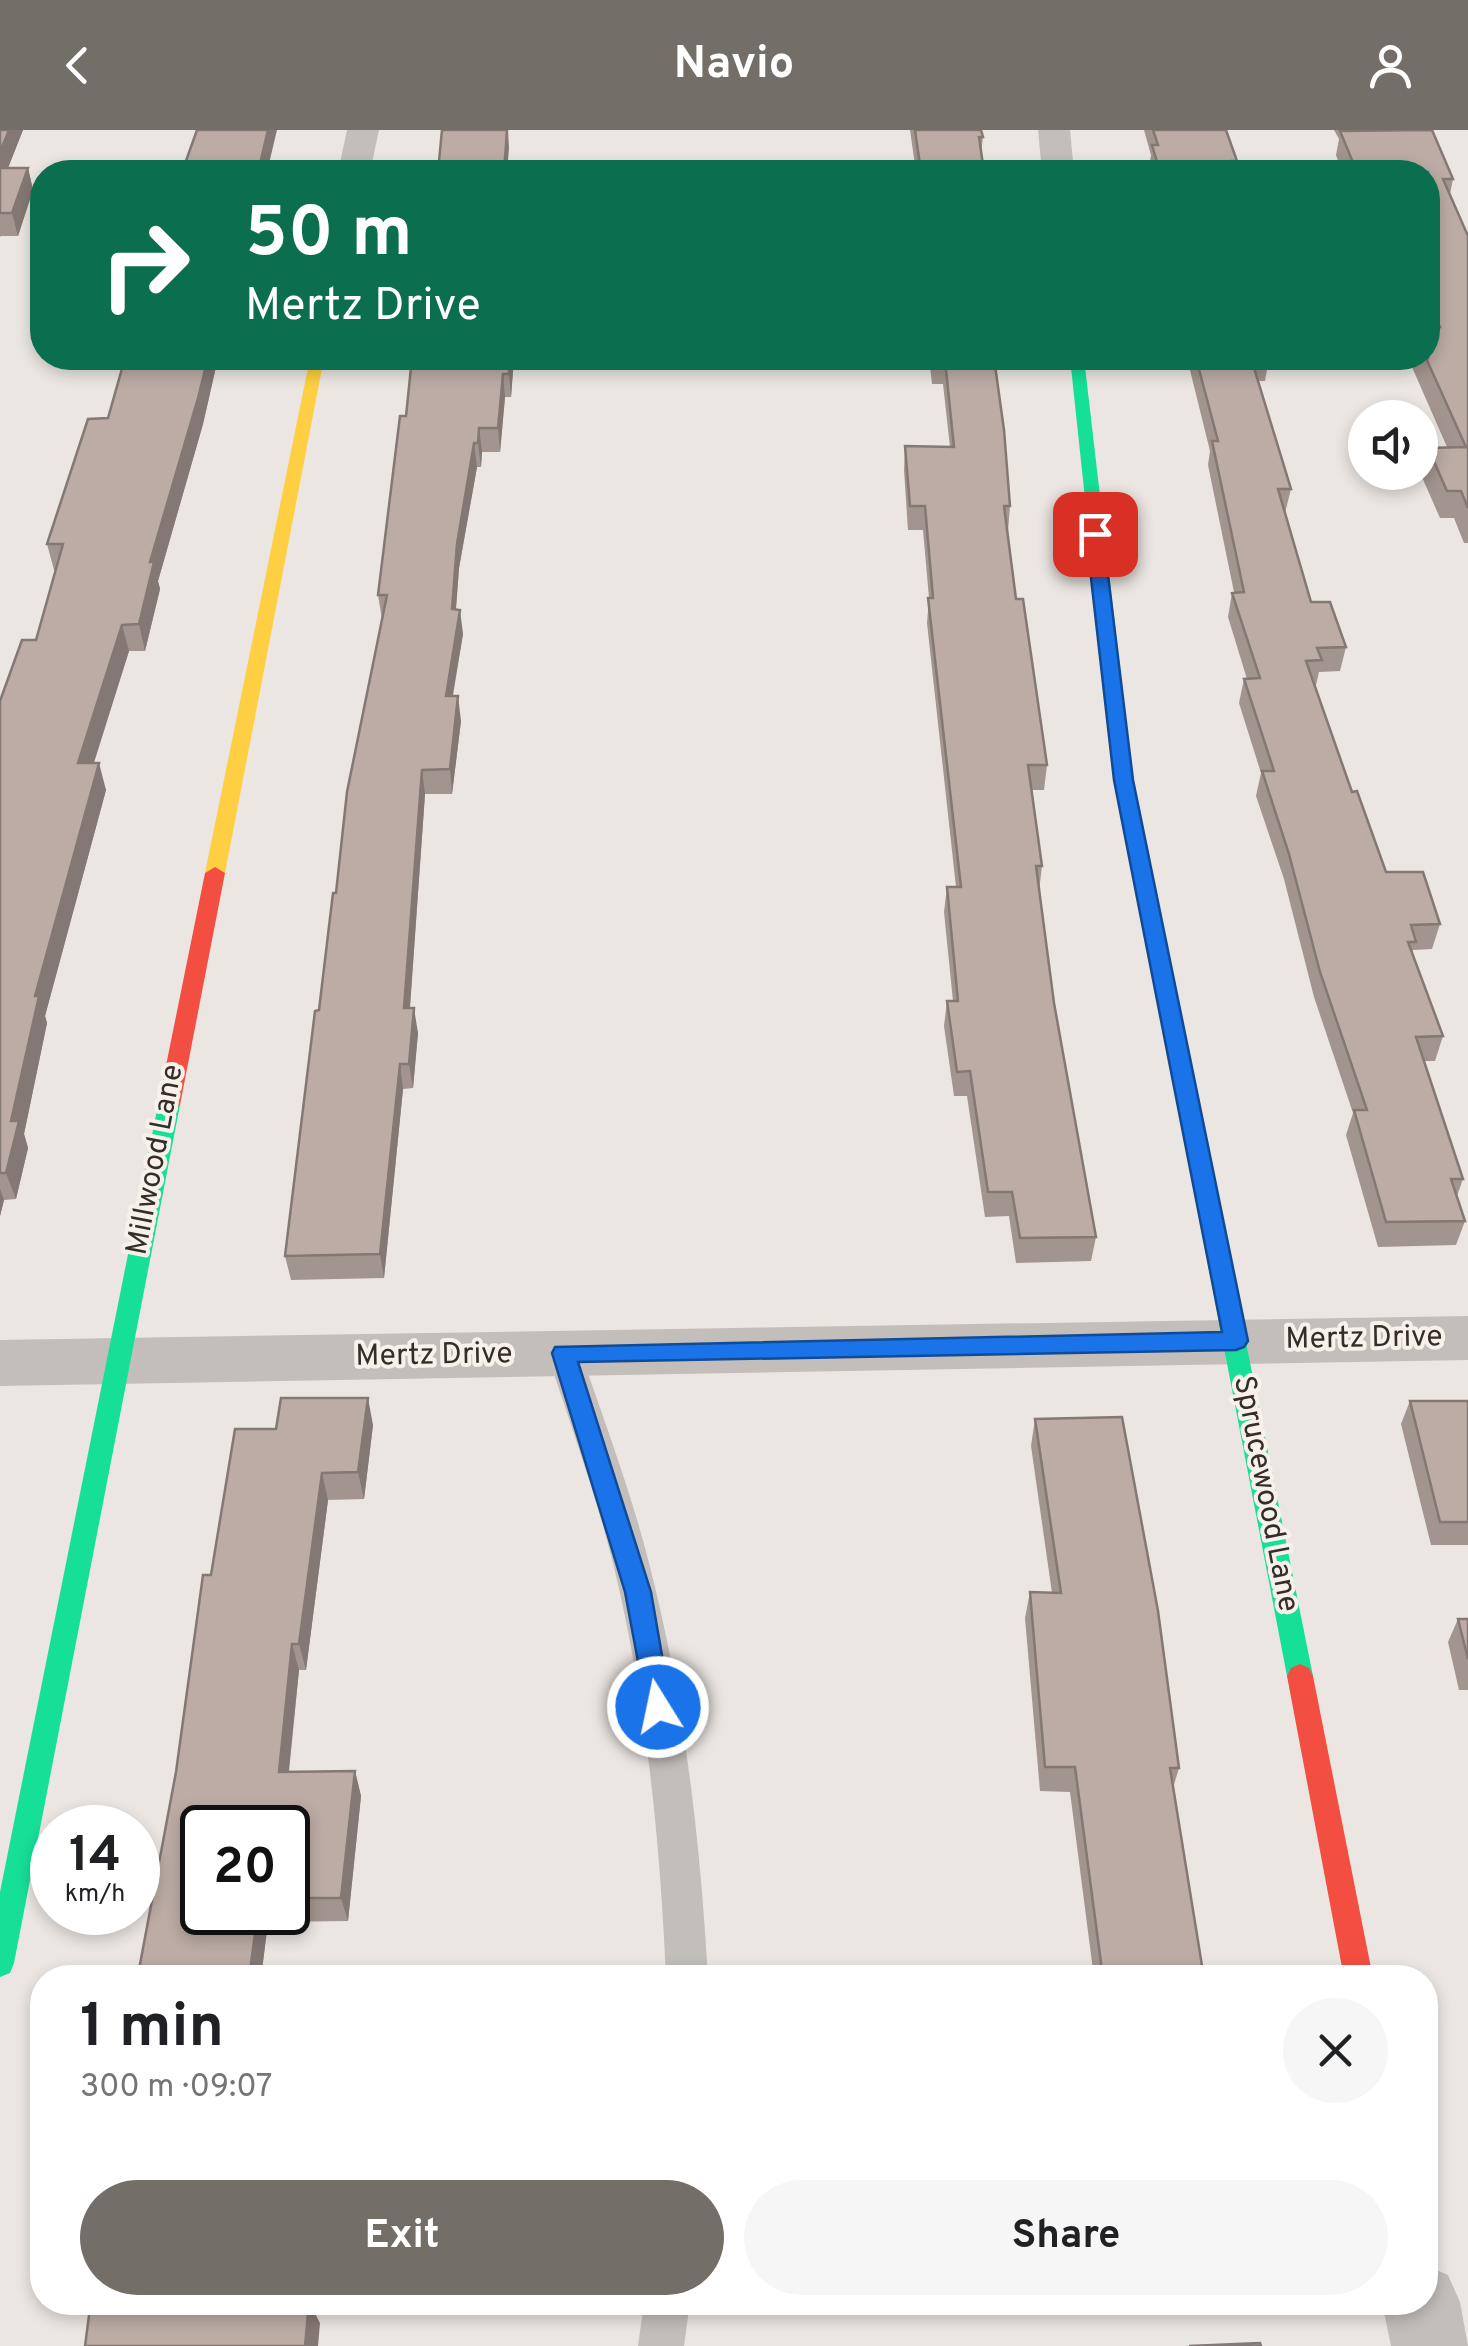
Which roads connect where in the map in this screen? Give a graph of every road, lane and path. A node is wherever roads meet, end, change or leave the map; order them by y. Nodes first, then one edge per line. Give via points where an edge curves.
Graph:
1 (363, 130) edge
2 (1054, 130) edge
3 (357, 160) edge
4 (1057, 160) edge
5 (315, 370) edge
6 (1078, 370) edge
7 (1468, 1338) edge
8 (1236, 1341) junction
9 (564, 1353) junction
10 (116, 1362) junction
11 (0, 1363) edge
12 (0, 1963) edge
13 (686, 1965) edge
14 (1356, 1965) edge
15 (665, 2315) edge
16 (1424, 2315) edge
17 (661, 2346) edge
18 (1430, 2346) edge

1 - 3 street
2 - 4 street
5 - 10 street, Millwood Lane
6 - 8 street, Sprucewood Lane via 1124,780
7 - 8 street, Mertz Drive
8 - 9 street, Mertz Drive
8 - 14 street, Sprucewood Lane
9 - 10 street, Mertz Drive
9 - 13 lane via 638,1592 664,1745
10 - 11 street, Mertz Drive
10 - 12 street, Millwood Lane
15 - 17 lane
16 - 18 street

